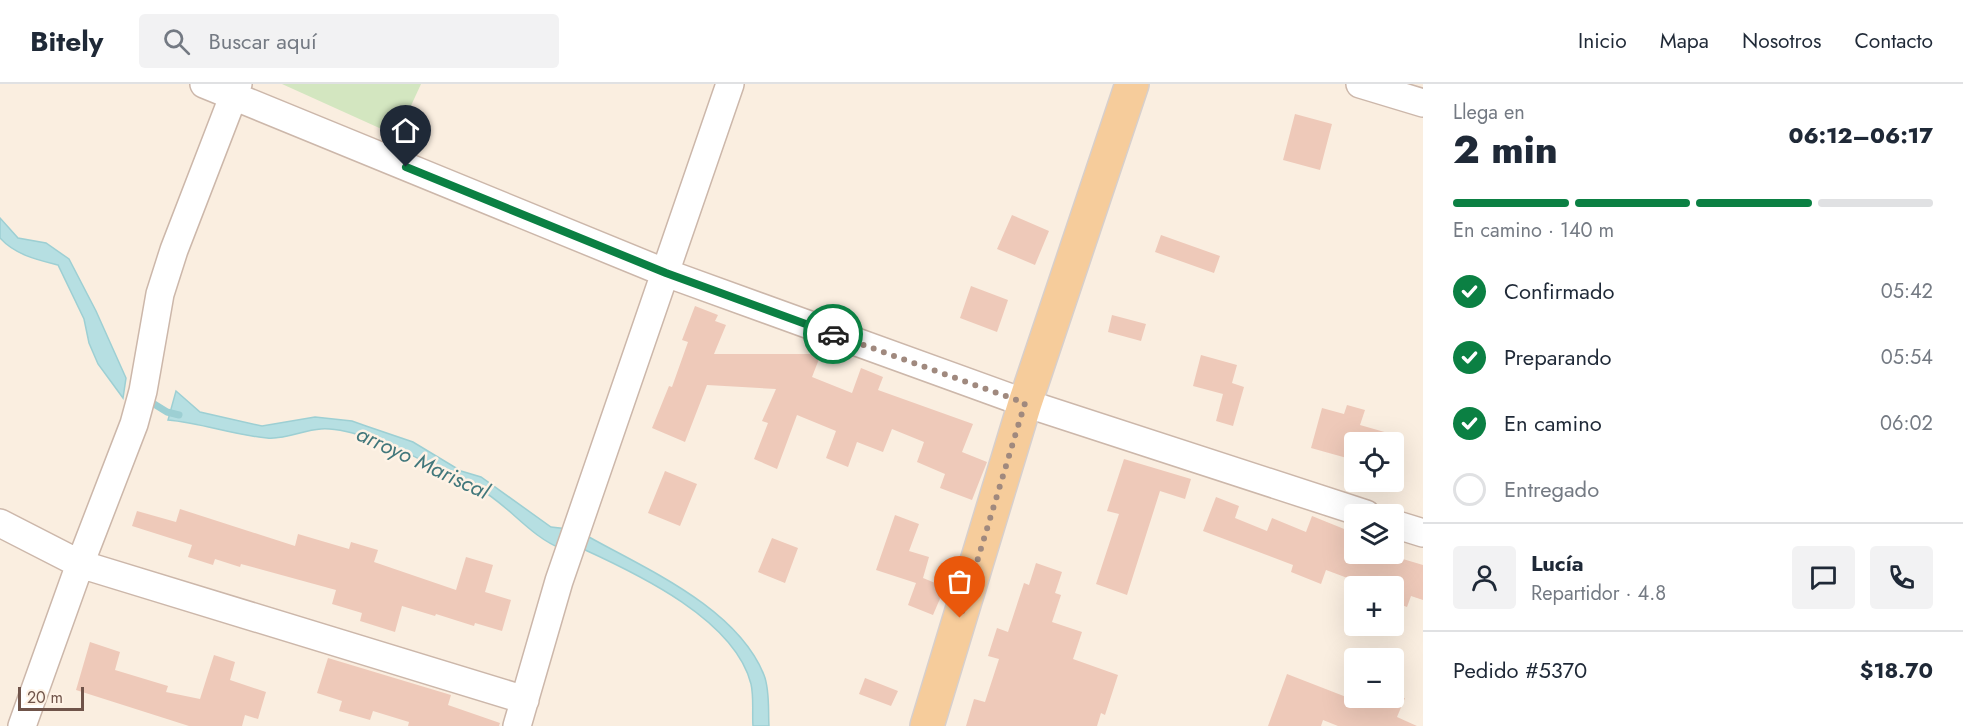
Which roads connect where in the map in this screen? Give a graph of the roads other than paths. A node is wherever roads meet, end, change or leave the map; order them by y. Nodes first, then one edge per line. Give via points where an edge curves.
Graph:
1 (204, 84) edge
2 (730, 84) edge
3 (1132, 84) edge
4 (1360, 84) edge
5 (236, 90) edge
6 (1423, 103) edge
7 (666, 273) junction
8 (1025, 403) junction
9 (1344, 507) edge
10 (0, 523) edge
11 (1404, 527) edge
12 (1423, 533) edge
13 (80, 564) junction
14 (525, 700) junction
15 (22, 726) edge
16 (517, 726) edge
17 (927, 726) edge

1 - 5 street
2 - 7 street
3 - 8 main road
4 - 6 street
5 - 7 street
5 - 13 street via 174,250 160,294 134,424
7 - 8 street
7 - 14 street via 559,581
8 - 9 street
8 - 17 main road
10 - 13 street
11 - 12 street
13 - 14 street
13 - 15 street
14 - 16 street

